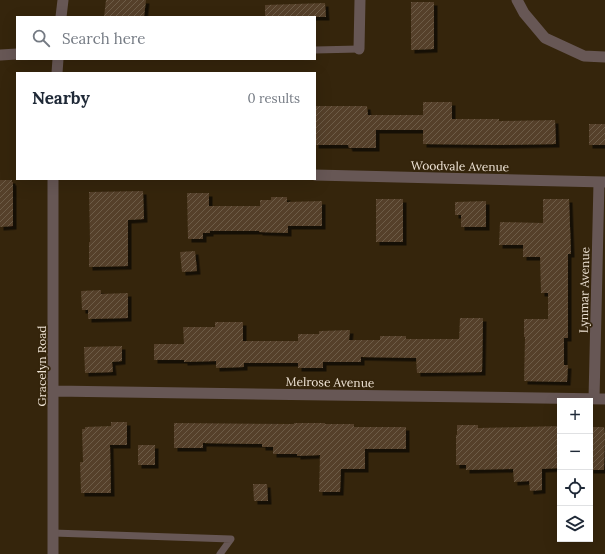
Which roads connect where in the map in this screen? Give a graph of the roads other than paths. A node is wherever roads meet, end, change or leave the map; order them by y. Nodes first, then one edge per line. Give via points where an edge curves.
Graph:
1 (63, 0) edge
2 (360, 0) edge
3 (517, 0) edge
4 (61, 16) edge
5 (359, 49) joint
6 (316, 50) edge
7 (16, 54) edge
8 (0, 56) edge
9 (605, 56) edge
10 (58, 60) edge
11 (57, 72) edge
12 (316, 175) edge
13 (53, 180) edge
14 (602, 182) edge
15 (54, 391) junction
16 (600, 399) edge
17 (53, 533) junction
18 (53, 554) edge
19 (220, 554) edge

1 - 4 street
2 - 5 street
3 - 9 street via 524,13 545,38 584,56
5 - 6 lane
7 - 8 street
10 - 11 street
12 - 14 street, Woodvale Avenue
13 - 15 street, Gracelyn Road
14 - 16 street, Lynmar Avenue
15 - 16 street, Melrose Avenue
15 - 17 street, Gracelyn Road
17 - 18 street, Gracelyn Road
17 - 19 lane via 231,539

